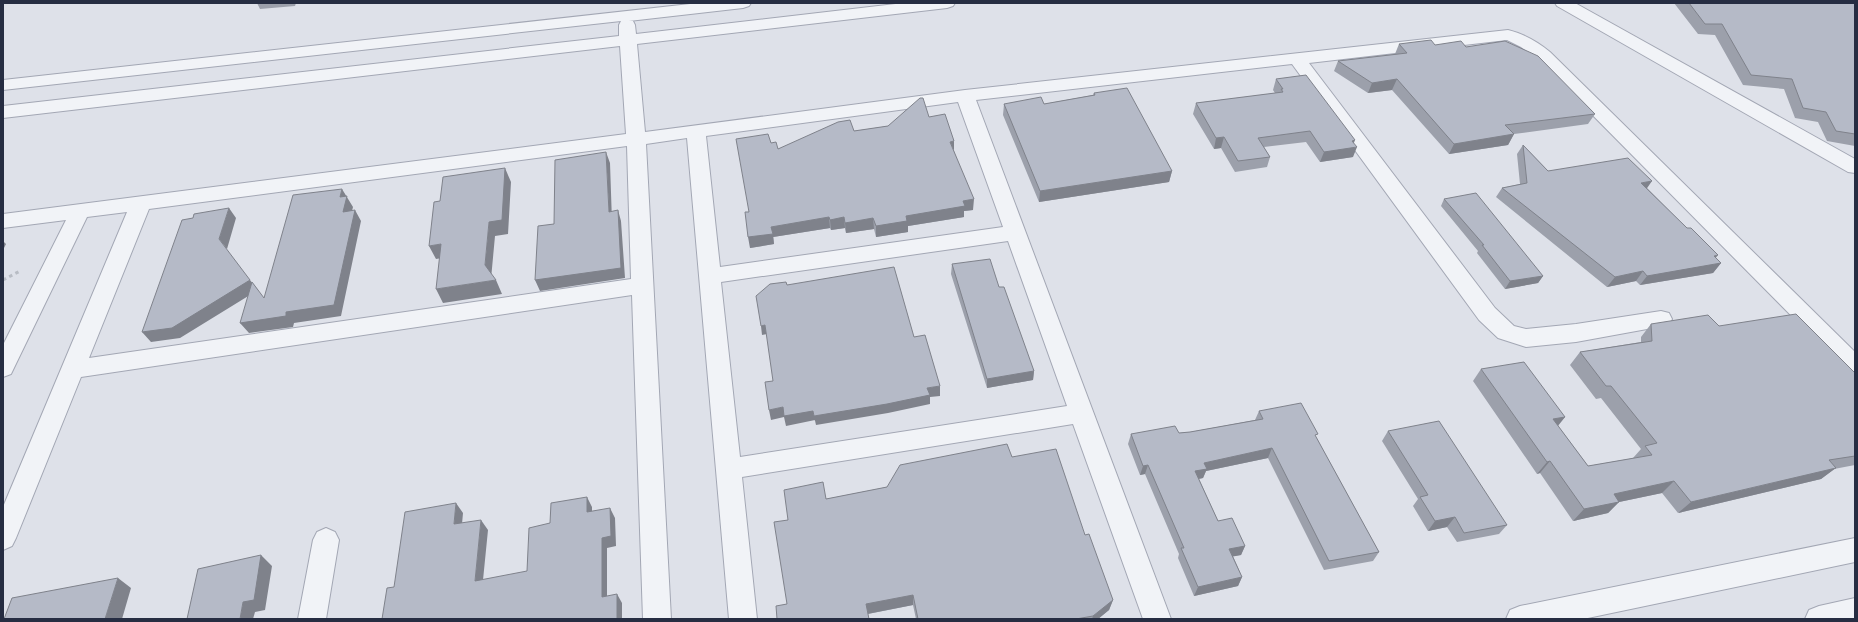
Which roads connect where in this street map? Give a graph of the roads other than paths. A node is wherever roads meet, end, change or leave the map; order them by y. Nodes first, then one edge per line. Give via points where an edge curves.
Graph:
1 (743, 3) edge
2 (947, 3) edge
3 (1564, 3) edge
4 (627, 16) junction
5 (628, 40) junction
6 (1296, 59) junction
7 (3, 85) edge
8 (965, 96) junction
9 (3, 112) edge
10 (696, 131) junction
11 (636, 138) junction
12 (1855, 167) edge
13 (142, 203) junction
14 (80, 211) junction
15 (3, 221) edge
16 (1015, 233) junction
17 (710, 276) junction
18 (643, 285) junction
19 (1661, 319) dead end
20 (1855, 366) edge
21 (3, 368) edge
22 (73, 368) junction
23 (1082, 413) junction
24 (728, 469) junction
25 (3, 538) edge
26 (326, 540) dead end
27 (1855, 550) edge
28 (1855, 611) edge
29 (312, 619) edge
30 (657, 619) edge
31 (743, 619) edge
32 (1157, 619) edge
33 (1520, 619) edge
34 (1819, 619) edge

1 - 4 street
2 - 5 street
3 - 12 street
4 - 5 street
4 - 7 street
5 - 9 street
5 - 11 street
6 - 8 street
6 - 19 street via 1487,314 1506,332 1526,338 1576,333
6 - 20 street via 1508,35 1522,39 1544,56
8 - 10 street
8 - 16 street
10 - 11 street
10 - 17 street
11 - 13 street
11 - 18 street
13 - 14 street
13 - 22 street
14 - 15 street
14 - 21 street
16 - 17 street
16 - 23 street
17 - 24 street
18 - 22 street
18 - 30 street
22 - 25 street
23 - 24 street
23 - 32 street
24 - 31 street
26 - 29 street
27 - 33 street
28 - 34 street

